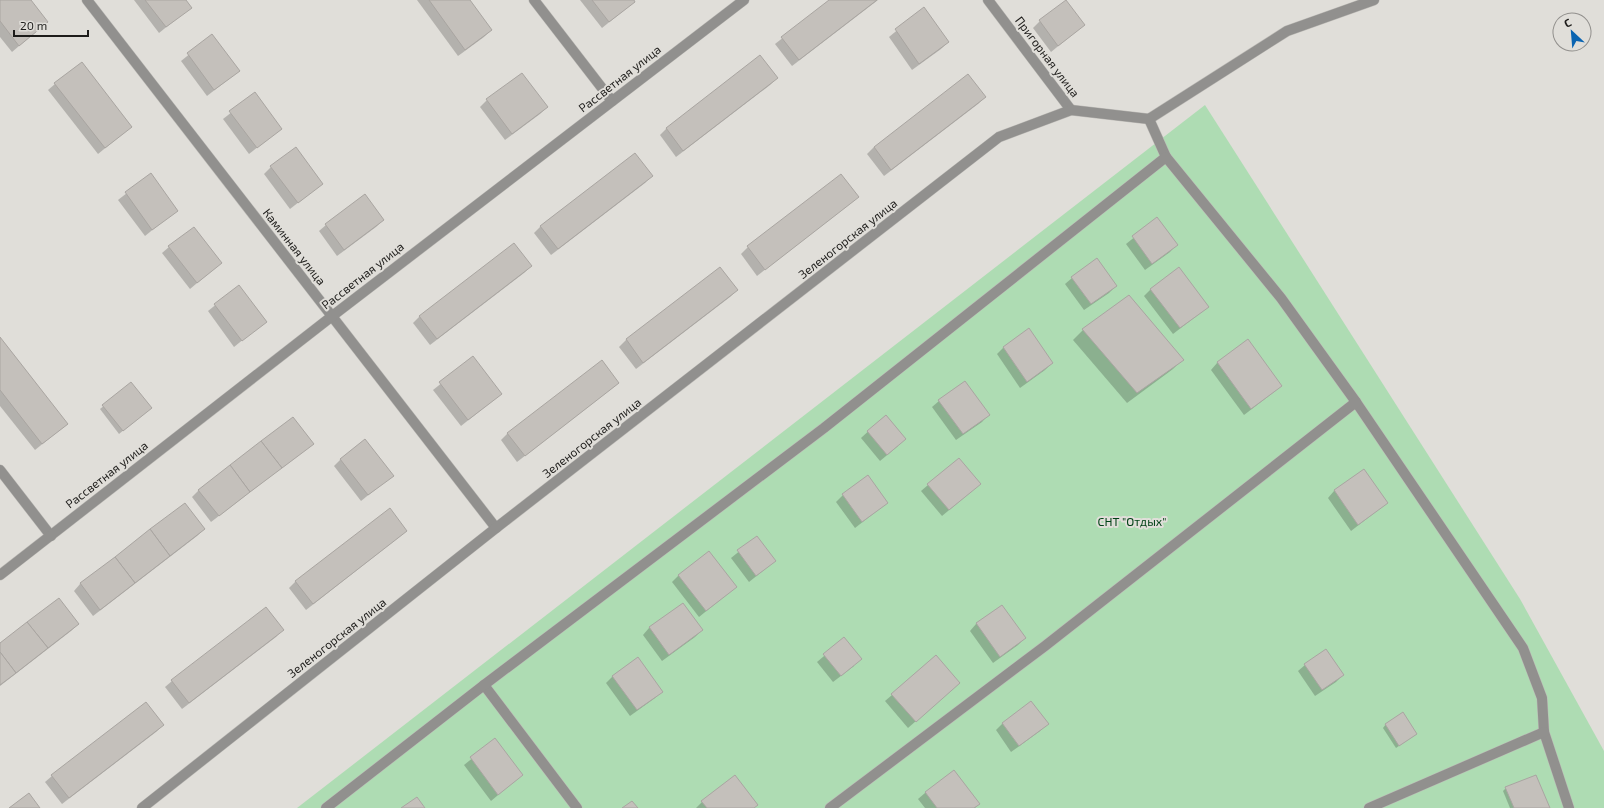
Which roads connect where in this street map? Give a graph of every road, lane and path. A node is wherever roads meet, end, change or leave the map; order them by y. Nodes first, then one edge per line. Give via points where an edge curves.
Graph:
1 (87, 0) edge
2 (534, 0) edge
3 (744, 0) edge
4 (988, 0) edge
5 (1374, 0) edge
6 (612, 101) junction
7 (1071, 110) junction
8 (1149, 119) junction
9 (1166, 157) junction
10 (331, 317) junction
11 (1356, 402) junction
12 (0, 470) edge
13 (496, 528) junction
14 (51, 536) junction
15 (0, 575) edge
16 (484, 685) junction
17 (1544, 732) junction
18 (142, 808) edge
19 (326, 808) edge
20 (577, 808) edge
21 (830, 808) edge
22 (1369, 808) edge
23 (1569, 808) edge

1 - 10 street, Каминная улица
2 - 6 street
3 - 6 street, Рассветная улица
4 - 7 street, Пригорная улица
5 - 8 street via 1287,31
6 - 10 street, Рассветная улица
7 - 8 street
7 - 13 street, Зеленогорская улица via 999,137
8 - 9 street
9 - 11 street via 1280,298
9 - 16 street via 824,428
10 - 13 street, Каминная улица
10 - 14 street, Рассветная улица
11 - 17 street via 1523,648 1542,698
11 - 21 street via 1045,646
12 - 14 street
13 - 18 street, Зеленогорская улица
14 - 15 street, Рассветная улица
16 - 19 street
16 - 20 street
17 - 22 street
17 - 23 street

